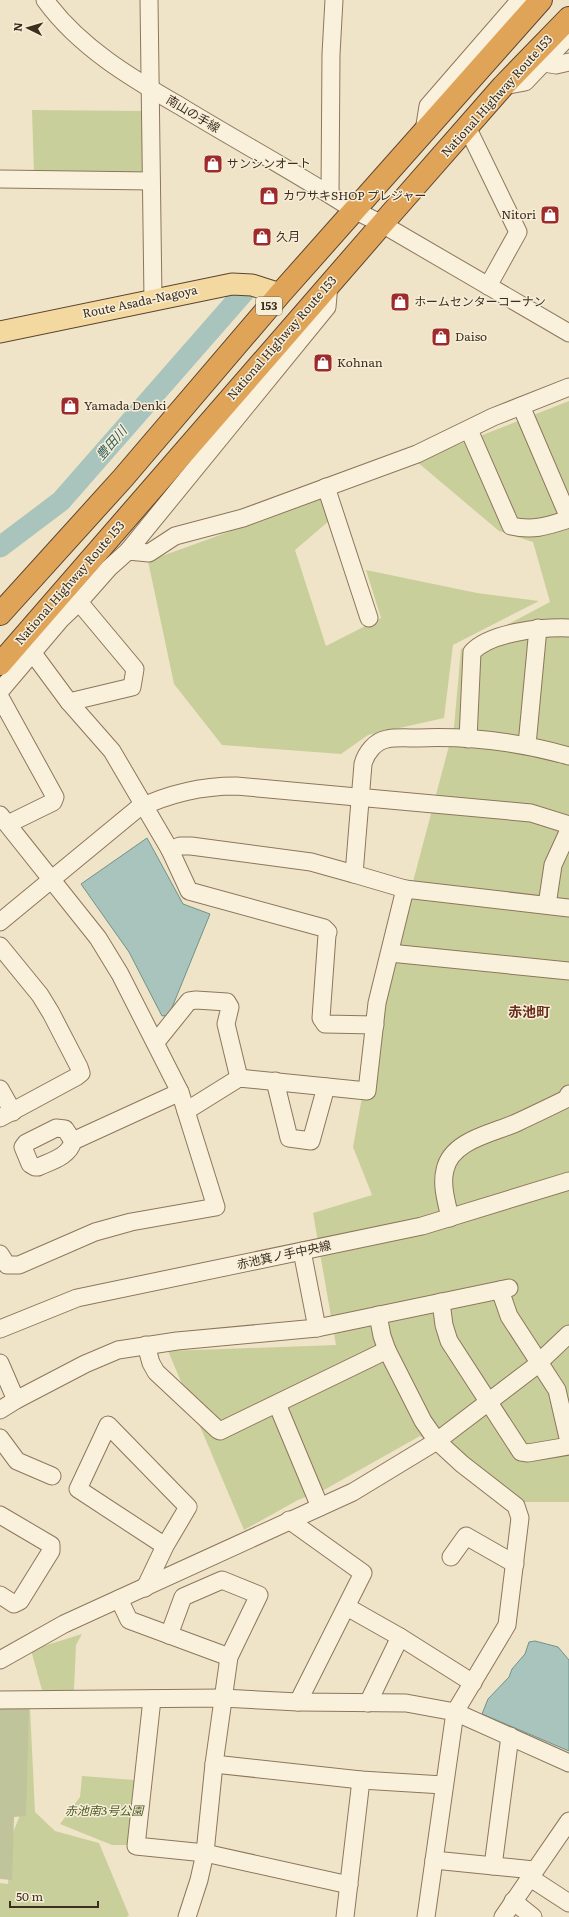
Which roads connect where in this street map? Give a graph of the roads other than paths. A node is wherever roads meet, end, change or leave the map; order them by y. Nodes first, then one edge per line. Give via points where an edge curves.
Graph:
1 (45, 0) edge
2 (149, 0) edge
3 (334, 0) edge
4 (520, 0) edge
5 (541, 0) edge
6 (569, 18) edge
7 (569, 36) edge
8 (569, 62) edge
9 (544, 63) junction
10 (503, 86) junction
11 (149, 88) junction
12 (467, 128) junction
13 (424, 131) junction
14 (0, 179) edge
15 (151, 181) junction
16 (330, 194) junction
17 (354, 210) junction
18 (382, 224) junction
19 (329, 284) junction
20 (488, 286) junction
21 (280, 294) junction
22 (153, 300) junction
23 (0, 332) edge
24 (569, 333) edge
25 (569, 386) edge
26 (521, 406) junction
27 (469, 430) junction
28 (326, 487) junction
29 (148, 493) junction
30 (174, 493) junction
31 (569, 518) edge
32 (128, 551) junction
33 (34, 575) junction
34 (63, 604) junction
35 (0, 614) edge
36 (369, 618) dead end
37 (538, 628) junction
38 (569, 628) edge
39 (32, 652) junction
40 (2, 680) edge
41 (0, 698) edge
42 (69, 702) junction
43 (468, 739) junction
44 (527, 745) junction
45 (569, 756) edge
46 (361, 798) junction
47 (145, 805) junction
48 (4, 820) edge
49 (569, 825) edge
50 (569, 830) edge
51 (170, 850) junction
52 (354, 874) junction
53 (52, 878) junction
54 (405, 889) junction
55 (547, 906) junction
56 (569, 908) edge
57 (0, 922) edge
58 (0, 946) edge
59 (390, 953) junction
60 (569, 971) edge
61 (375, 1025) junction
62 (156, 1042) junction
63 (239, 1078) junction
64 (275, 1081) junction
65 (326, 1087) junction
66 (0, 1089) edge
67 (180, 1092) junction
68 (569, 1094) edge
69 (186, 1111) junction
70 (6, 1115) edge
71 (73, 1141) dead end
72 (569, 1181) edge
73 (450, 1218) junction
74 (302, 1251) junction
75 (0, 1254) edge
76 (441, 1302) junction
77 (378, 1315) junction
78 (316, 1328) junction
79 (0, 1329) edge
80 (569, 1334) edge
81 (146, 1345) junction
82 (387, 1350) junction
83 (539, 1362) junction
84 (0, 1363) edge
85 (16, 1400) junction
86 (489, 1400) junction
87 (277, 1404) junction
88 (0, 1410) edge
89 (0, 1438) edge
90 (437, 1441) junction
91 (569, 1442) edge
92 (569, 1446) edge
93 (52, 1476) dead end
94 (320, 1506) junction
95 (0, 1514) edge
96 (289, 1520) junction
97 (165, 1546) junction
98 (451, 1557) dead end
99 (515, 1564) junction
100 (145, 1588) junction
101 (0, 1595) edge
102 (119, 1599) junction
103 (347, 1607) junction
104 (169, 1635) junction
105 (400, 1637) junction
106 (229, 1657) junction
107 (0, 1660) edge
108 (473, 1683) junction
109 (152, 1698) junction
110 (222, 1698) junction
111 (0, 1700) edge
112 (298, 1702) junction
113 (368, 1703) junction
114 (455, 1712) junction
115 (510, 1736) junction
116 (569, 1763) edge
117 (214, 1764) junction
118 (361, 1780) junction
119 (443, 1785) junction
120 (569, 1821) edge
121 (563, 1841) edge
122 (205, 1853) junction
123 (434, 1860) junction
124 (493, 1866) junction
125 (531, 1873) junction
126 (349, 1885) junction
127 (513, 1901) junction
128 (569, 1903) edge
129 (187, 1917) edge
130 (344, 1917) edge
131 (426, 1917) edge
132 (503, 1917) edge
133 (533, 1917) edge

1 - 11 street, 南山の手線 via 82,40
2 - 11 street
3 - 16 street
4 - 13 street via 428,106
5 - 13 highway, 153
6 - 10 highway, National Highway Route 153 / 153
7 - 9 street
8 - 9 street via 556,65
9 - 10 street via 525,82
10 - 12 highway, National Highway Route 153 / 153
11 - 15 street
11 - 16 street, 南山の手線
12 - 18 highway, National Highway Route 153 / 153
12 - 20 street via 518,232
13 - 17 highway, 153
14 - 15 street
15 - 22 street
16 - 17 street, 南山の手線
17 - 18 street, 南山の手線
17 - 21 highway, 153
18 - 19 highway, National Highway Route 153 / 153
18 - 20 street, 南山の手線
19 - 29 highway, National Highway Route 153 / 153
19 - 30 street via 327,307
20 - 24 street, 南山の手線
21 - 22 main road, Route Asada-Nagoya via 252,285 232,284
21 - 33 highway, 153 via 123,478
22 - 23 main road, Route Asada-Nagoya
25 - 26 street
26 - 27 street
26 - 31 street
27 - 28 street via 417,454
27 - 31 street via 511,526 537,529
28 - 32 street via 243,518 175,536 149,553
28 - 36 street
29 - 30 street
29 - 34 highway, National Highway Route 153 / 153
30 - 32 street
32 - 34 street
33 - 34 highway
33 - 35 highway, 153
34 - 39 street
34 - 40 highway, National Highway Route 153 / 153
34 - 42 street via 135,669 132,687
37 - 38 street
37 - 43 street via 479,645 472,652
37 - 44 street
39 - 40 street
39 - 42 street
41 - 48 street via 55,797 53,802
42 - 47 street via 112,751
43 - 44 street
43 - 46 street via 387,739 378,743 365,756
44 - 45 street
46 - 47 street via 223,786 186,791
46 - 49 street via 531,813
46 - 52 street
47 - 51 street
47 - 53 street
48 - 53 street
50 - 55 street via 554,865
51 - 52 street via 180,846 191,846 262,854 311,862
51 - 61 street via 189,891 324,928 328,932 321,1018 325,1024
52 - 54 street
53 - 57 street
53 - 62 street via 104,947
54 - 55 street
54 - 59 street
55 - 56 street
58 - 70 street via 44,1001 81,1073
59 - 60 street
59 - 61 street via 377,1003
61 - 65 street via 367,1091
62 - 63 street via 190,1001 228,1002 230,1006 226,1024 227,1035
62 - 67 street
63 - 64 street
63 - 69 street
64 - 65 street
64 - 65 street via 289,1138 311,1140
66 - 70 street
67 - 69 street
67 - 71 street
68 - 73 street via 566,1099 514,1124 472,1139 453,1155 445,1169 445,1194
69 - 75 street via 216,1207 131,1222 95,1232 19,1264 7,1265
72 - 73 street, 赤池箕ノ手中央線
73 - 74 street, 赤池箕ノ手中央線
74 - 78 street
74 - 79 street, 赤池箕ノ手中央線 via 77,1298
76 - 77 street
76 - 83 street via 505,1289 509,1316
76 - 86 street via 449,1341
77 - 78 street
77 - 82 street
78 - 81 street
80 - 83 street
81 - 85 street via 118,1350
81 - 87 street via 156,1372 218,1430
82 - 87 street
82 - 90 street via 423,1421
83 - 86 street
83 - 91 street via 557,1390
84 - 85 street
85 - 88 street
86 - 90 street
86 - 92 street via 521,1452
87 - 94 street
89 - 93 street via 17,1461
90 - 94 street via 353,1492
90 - 99 street via 516,1506 520,1518
94 - 96 street
95 - 101 street via 51,1545 51,1550 20,1601 14,1604
96 - 100 street
96 - 103 street via 363,1573
97 - 97 street via 188,1507 108,1425 78,1489
97 - 100 street
98 - 99 street via 466,1536
99 - 108 street via 507,1625
100 - 102 street
102 - 104 street via 129,1620
102 - 107 street via 64,1624
103 - 105 street
103 - 112 street
104 - 106 street
104 - 106 street via 183,1597 222,1580 259,1595
105 - 108 street
105 - 113 street
106 - 110 street
108 - 114 street
109 - 110 street
109 - 111 street
109 - 122 street via 136,1846
110 - 112 street
110 - 117 street
112 - 113 street
113 - 114 street via 406,1703
114 - 115 street
114 - 119 street
115 - 116 street
115 - 124 street
117 - 118 street
117 - 122 street
118 - 119 street
118 - 126 street
119 - 123 street
120 - 121 street
121 - 125 street
122 - 126 street
122 - 129 street via 198,1886
123 - 124 street
123 - 131 street
124 - 125 street
125 - 127 street
125 - 128 street
126 - 130 street
127 - 132 street
127 - 133 street

